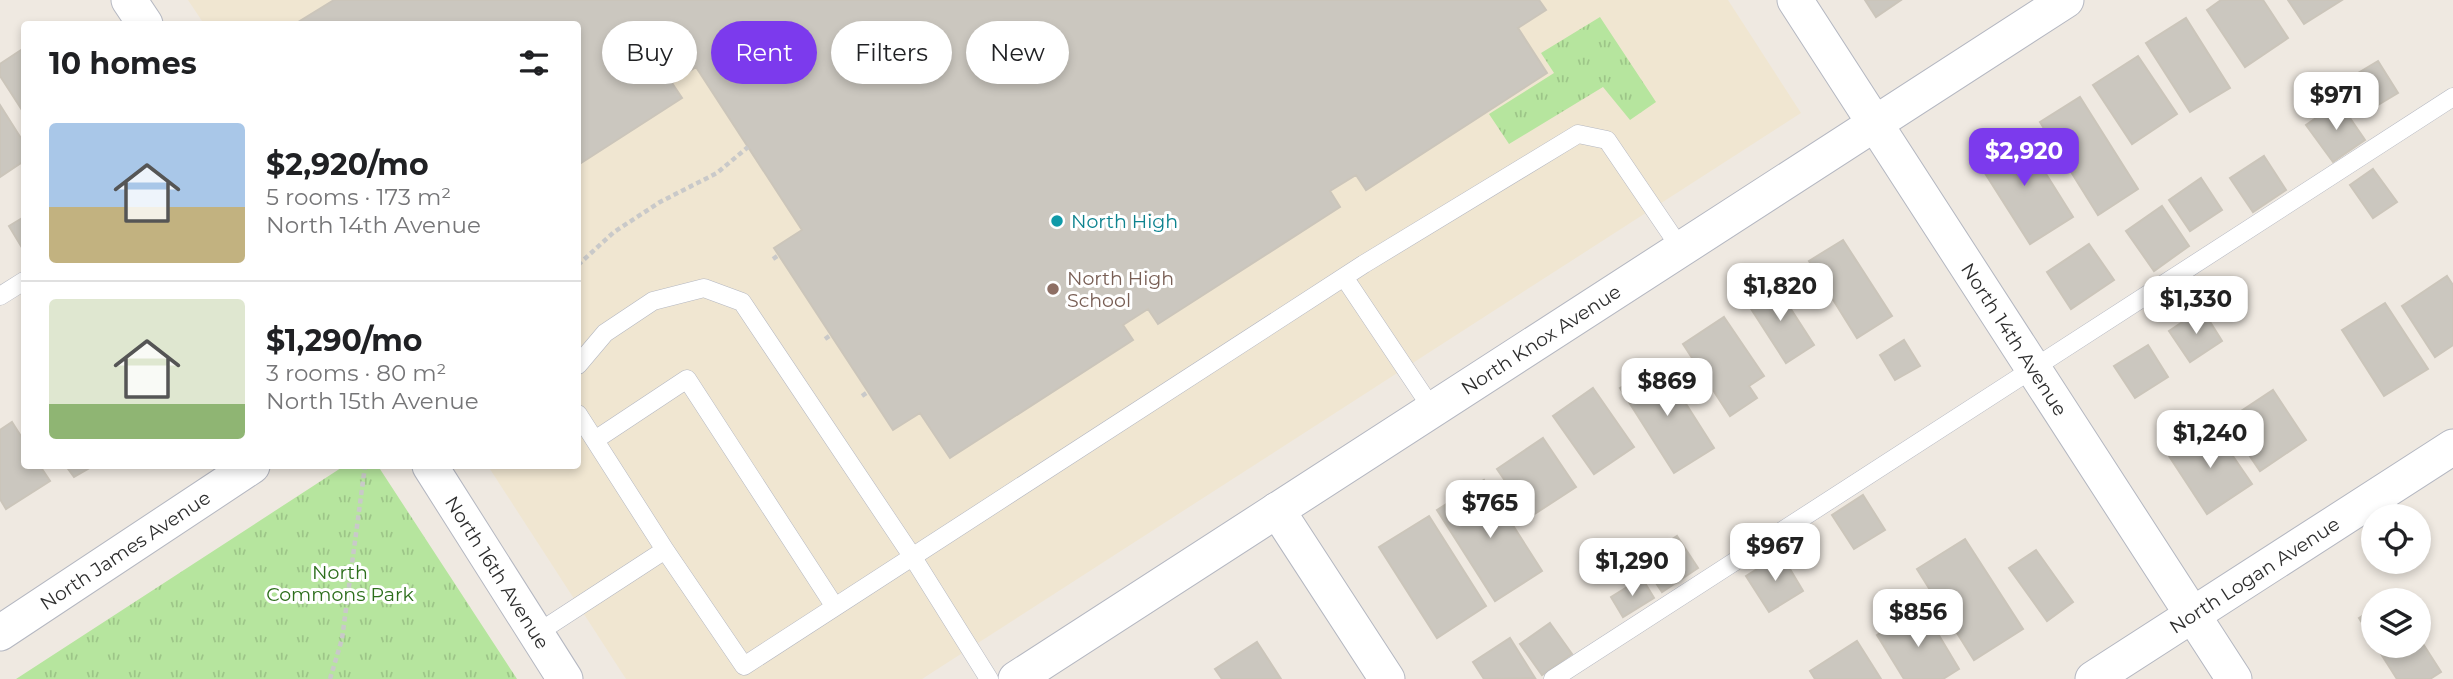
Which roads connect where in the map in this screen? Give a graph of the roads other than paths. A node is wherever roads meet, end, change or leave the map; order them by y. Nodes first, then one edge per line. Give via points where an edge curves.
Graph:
1 (129, 0) edge
2 (1795, 0) edge
3 (2066, 0) edge
4 (143, 21) edge
5 (2453, 97) edge
6 (1875, 123) junction
7 (1681, 249) junction
8 (1344, 277) junction
9 (21, 283) edge
10 (0, 296) edge
11 (581, 361) edge
12 (2034, 369) junction
13 (1433, 410) junction
14 (581, 419) edge
15 (595, 440) junction
16 (2453, 447) edge
17 (247, 469) edge
18 (432, 469) edge
19 (1278, 510) junction
20 (665, 550) junction
21 (912, 556) junction
22 (835, 607) junction
23 (2192, 615) junction
24 (0, 633) edge
25 (536, 634) junction
26 (565, 679) edge
27 (989, 679) edge
28 (1016, 679) edge
29 (1387, 679) edge
30 (1553, 679) edge
31 (2093, 679) edge
32 (2234, 679) edge

1 - 4 street
2 - 6 street, North 14th Avenue
3 - 6 street, North Knox Avenue
5 - 12 lane
6 - 7 street, North Knox Avenue
6 - 12 street, North 14th Avenue
7 - 8 lane via 1607,140 1578,134
7 - 13 street, North Knox Avenue
8 - 13 lane
8 - 21 lane
9 - 10 lane
11 - 21 lane via 605,333 653,300 704,288 742,302
12 - 23 street, North 14th Avenue
12 - 30 lane
13 - 19 street, North Knox Avenue
14 - 15 lane
15 - 20 lane
15 - 22 lane via 687,379
16 - 23 street, North Logan Avenue
17 - 24 street, North James Avenue
18 - 25 street, North 16th Avenue
19 - 28 street, North Knox Avenue
19 - 29 street
20 - 22 lane via 744,666
20 - 25 lane
21 - 22 lane
21 - 27 lane
23 - 31 street, North Logan Avenue
23 - 32 street, North 14th Avenue
25 - 26 street, North 16th Avenue

